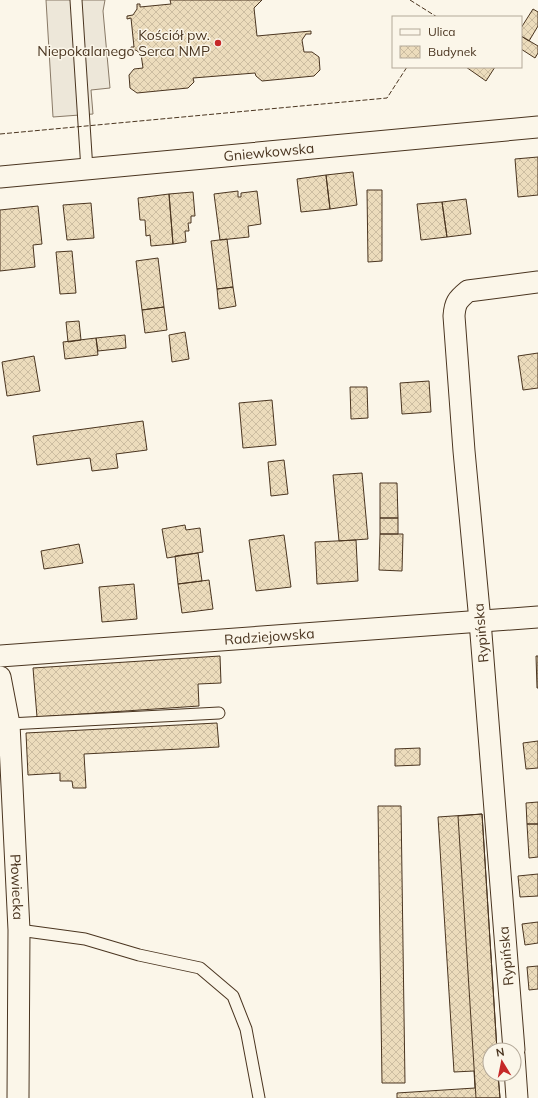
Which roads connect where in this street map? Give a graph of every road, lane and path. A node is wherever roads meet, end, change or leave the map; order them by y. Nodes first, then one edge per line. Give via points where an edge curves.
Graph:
1 (76, 0) edge
2 (538, 127) edge
3 (87, 170) junction
4 (0, 177) edge
5 (538, 282) edge
6 (538, 617) edge
7 (480, 621) junction
8 (0, 656) edge
9 (0, 677) edge
10 (219, 712) dead end
11 (9, 724) junction
12 (19, 930) junction
13 (513, 1042) edge
14 (516, 1082) edge
15 (18, 1098) edge
16 (259, 1098) edge
17 (517, 1098) edge

1 - 3 lane
2 - 3 street, Gniewkowska
3 - 4 street, Gniewkowska
5 - 7 street, Rypińska via 468,291 455,305 464,452
6 - 7 street, Radziejowska
7 - 8 street, Radziejowska
7 - 13 street, Rypińska
9 - 11 street, Płowiecka
10 - 11 lane
11 - 12 street, Płowiecka
12 - 15 street, Płowiecka
12 - 16 lane via 85,939 139,955 200,968 233,996 246,1028
14 - 17 street

